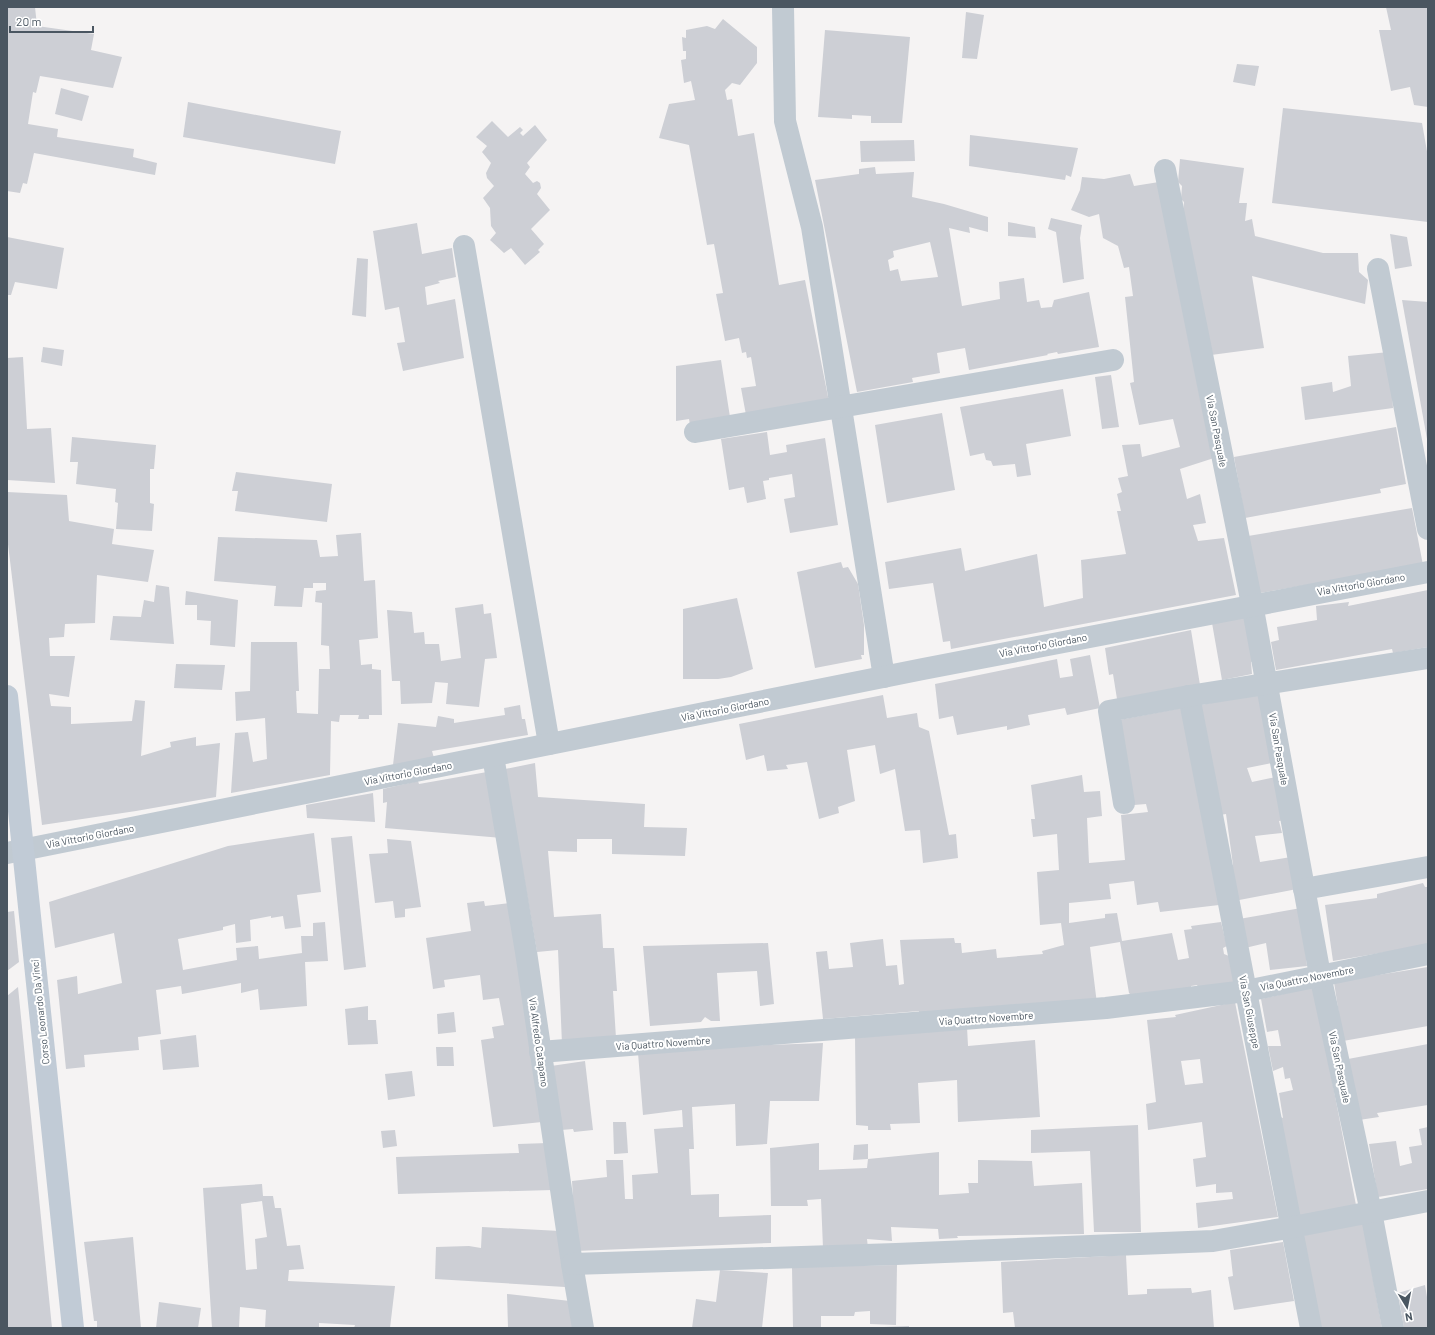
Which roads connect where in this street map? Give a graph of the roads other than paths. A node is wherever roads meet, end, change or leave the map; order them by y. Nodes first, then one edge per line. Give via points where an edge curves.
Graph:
1 (783, 7) edge
2 (1165, 170) dead end
3 (464, 246) dead end
4 (1378, 269) dead end
5 (1113, 360) dead end
6 (841, 406) junction
7 (695, 432) dead end
8 (1428, 529) edge
9 (1428, 572) edge
10 (1252, 604) junction
11 (1428, 658) edge
12 (884, 677) junction
13 (1267, 685) junction
14 (7, 696) edge
15 (1189, 696) junction
16 (549, 744) junction
17 (493, 756) junction
18 (1124, 803) dead end
19 (15, 851) edge
20 (1428, 867) edge
21 (1304, 888) junction
22 (1428, 954) edge
23 (1320, 975) junction
24 (1246, 991) junction
25 (540, 1052) junction
26 (1428, 1200) edge
27 (1371, 1212) junction
28 (1293, 1227) junction
29 (572, 1264) junction
30 (73, 1328) edge
31 (583, 1328) edge
32 (1311, 1328) edge
33 (1392, 1328) edge

1 - 6 street via 785,120 812,226
2 - 10 street, Via San Pasquale
3 - 16 street
4 - 8 street
5 - 6 street
6 - 7 street
6 - 12 street
9 - 10 street, Via Vittorio Giordano
10 - 12 street, Via Vittorio Giordano
10 - 13 street, Via San Pasquale
11 - 13 street
12 - 16 street, Via Vittorio Giordano
13 - 15 street
13 - 21 street, Via San Pasquale
14 - 19 main road, Corso Leonardo Da Vinci
15 - 18 street via 1109,711
15 - 24 street, Via San Giuseppe
16 - 17 street, Via Vittorio Giordano
17 - 19 street, Via Vittorio Giordano
17 - 25 street, Via Alfredo Catapano
19 - 30 main road, Corso Leonardo Da Vinci
20 - 21 street
21 - 23 street, Via San Pasquale
22 - 23 street, Via Quattro Novembre
23 - 24 street, Via Quattro Novembre
23 - 27 street, Via San Pasquale
24 - 25 street, Via Quattro Novembre via 1098,1009
24 - 28 street, Via San Giuseppe
25 - 29 street, Via Alfredo Catapano
26 - 27 street
27 - 28 street
27 - 33 street, Via San Pasquale
28 - 29 street via 1213,1241
28 - 32 street, Via San Giuseppe
29 - 31 street, Via Alfredo Catapano

